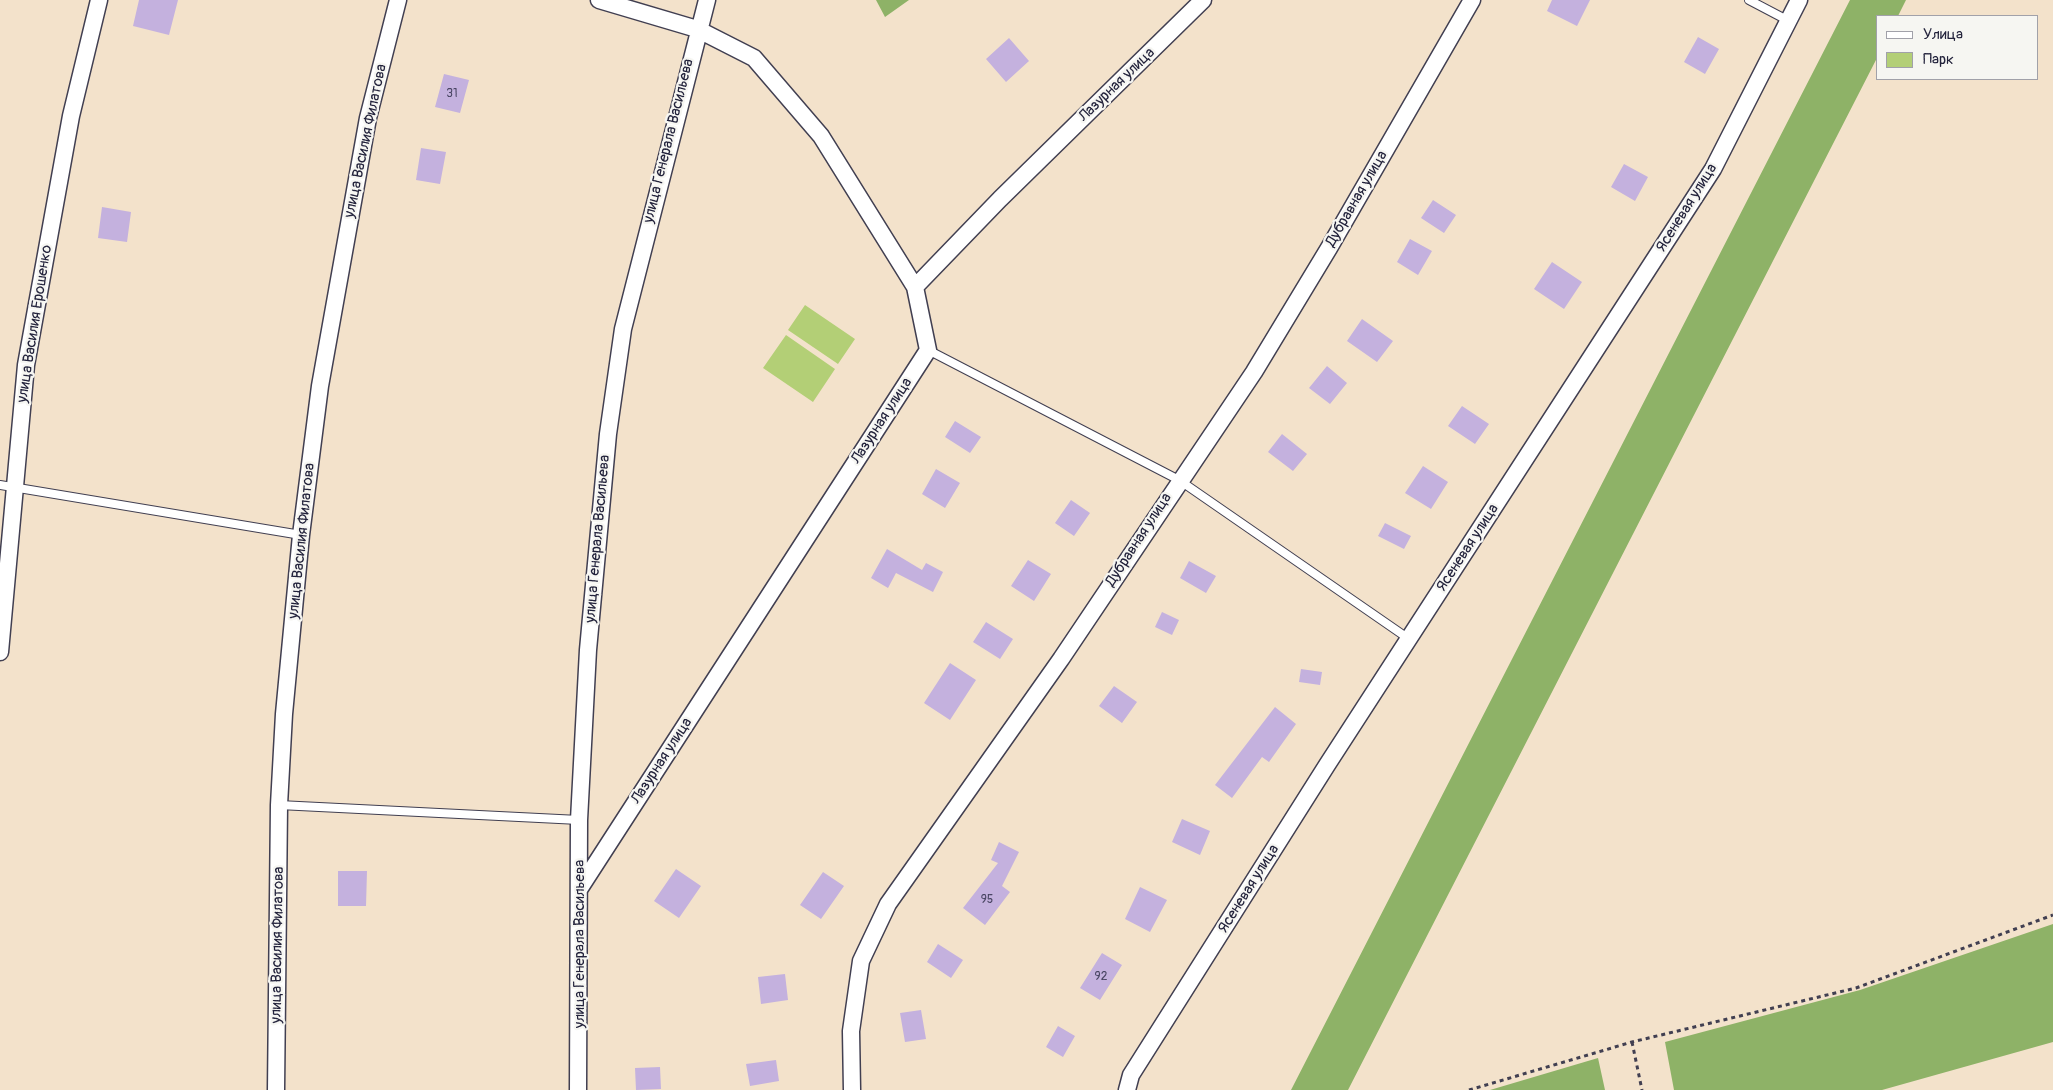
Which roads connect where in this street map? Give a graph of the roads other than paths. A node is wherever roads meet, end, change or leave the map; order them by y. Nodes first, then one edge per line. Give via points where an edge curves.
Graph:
1 (99, 0) edge
2 (398, 0) edge
3 (599, 0) edge
4 (706, 0) edge
5 (1203, 0) edge
6 (1472, 0) edge
7 (1749, 0) edge
8 (1799, 0) edge
9 (1788, 21) junction
10 (698, 28) junction
11 (915, 287) junction
12 (928, 350) junction
13 (1179, 480) junction
14 (7, 486) edge
15 (301, 535) junction
16 (1409, 639) junction
17 (0, 652) edge
18 (279, 805) junction
19 (579, 820) junction
20 (580, 888) junction
21 (276, 1090) edge
22 (578, 1090) edge
23 (852, 1090) edge
24 (1127, 1090) edge

1 - 14 street, улица Василия Ерошенко via 70,116
2 - 15 street, улица Василия Филатова via 368,118 320,386
3 - 10 street
4 - 10 street, улица Генерала Васильева
5 - 11 street, Лазурная улица
6 - 13 street, Дубравная улица via 1259,363
7 - 9 lane
8 - 9 street, Ясеневая улица
9 - 16 street, Ясеневая улица via 1713,169
10 - 11 street via 754,58 821,136
10 - 19 street, улица Генерала Васильева via 623,329 608,434 588,650
11 - 12 street
12 - 13 lane
12 - 20 street, Лазурная улица
13 - 16 lane
13 - 23 street, Дубравная улица via 1061,659 888,904 861,961 851,1031
14 - 15 lane
14 - 17 street, улица Василия Ерошенко
15 - 18 street, улица Василия Филатова
16 - 24 street, Ясеневая улица via 1131,1075
18 - 19 lane
18 - 21 street, улица Василия Филатова
19 - 20 street, улица Генерала Васильева
20 - 22 street, улица Генерала Васильева

